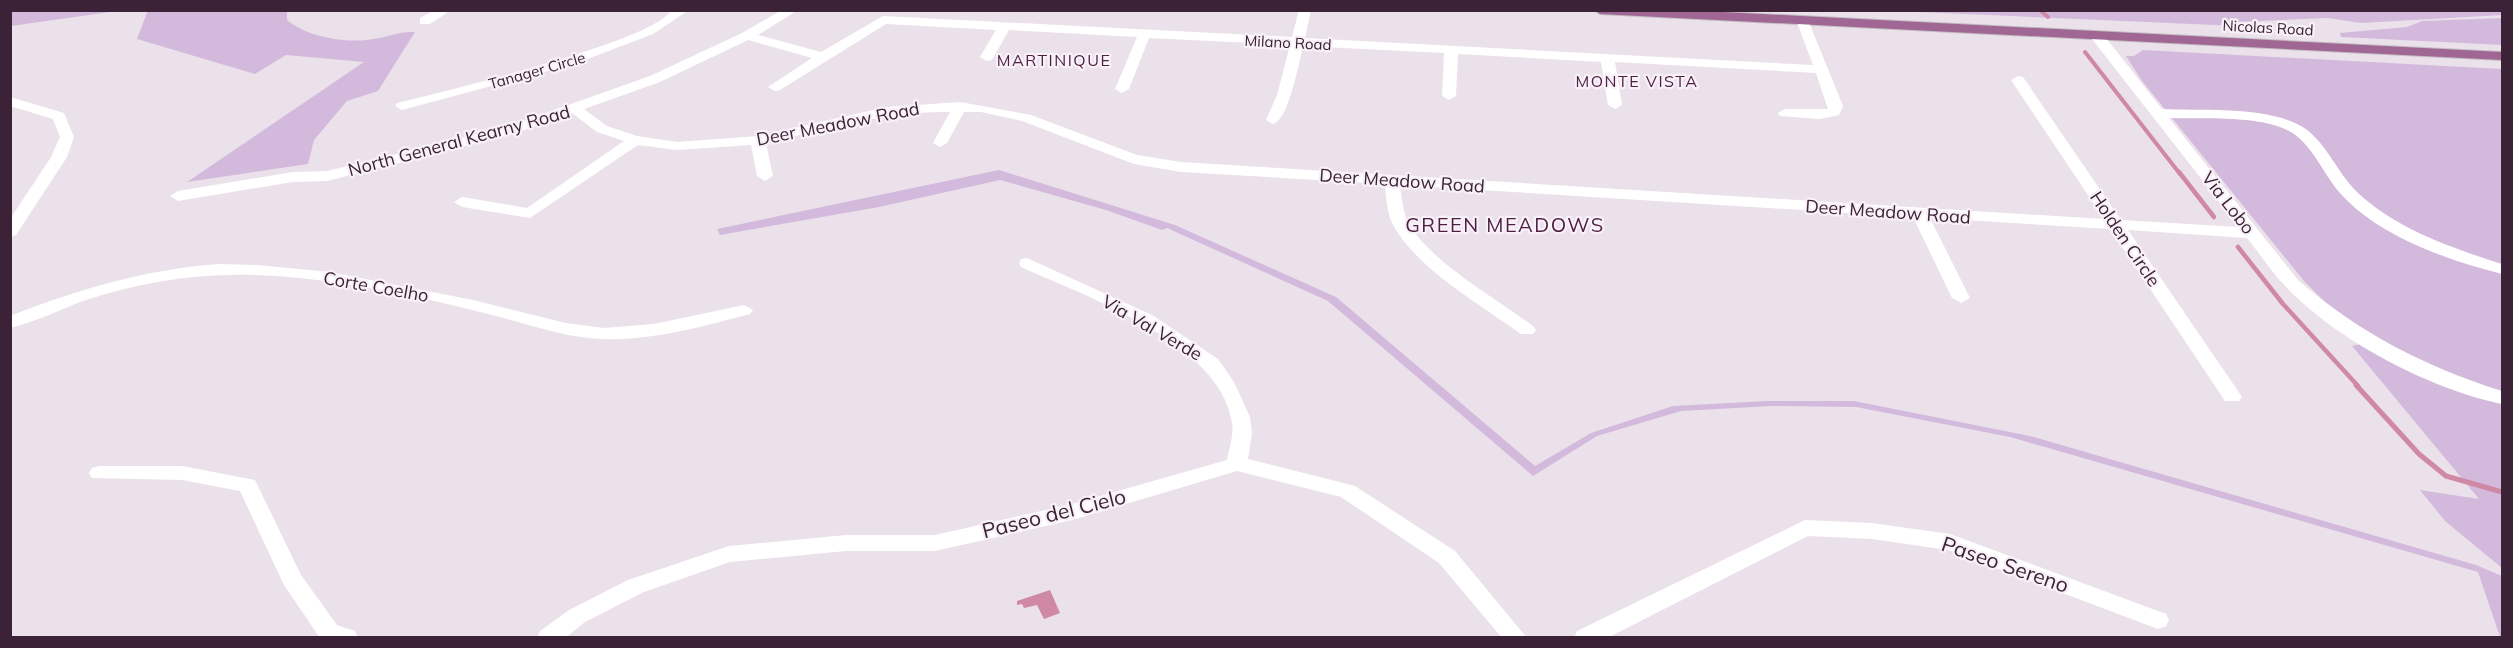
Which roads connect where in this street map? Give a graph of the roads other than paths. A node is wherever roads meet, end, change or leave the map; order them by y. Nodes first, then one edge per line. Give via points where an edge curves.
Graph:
1 (445, 10) edge
2 (677, 10) edge
3 (792, 10) edge
4 (1305, 10) edge
5 (1600, 10) edge
6 (1802, 20) junction
7 (425, 21) dead end
8 (1004, 28) junction
9 (1144, 35) junction
10 (747, 36) junction
11 (2097, 36) junction
12 (1298, 43) junction
13 (1450, 49) junction
14 (2502, 56) edge
15 (824, 57) junction
16 (987, 57) dead end
17 (1606, 57) junction
18 (1820, 69) junction
19 (2018, 80) dead end
20 (775, 87) dead end
21 (1122, 89) dead end
22 (1449, 96) dead end
23 (10, 101) edge
24 (1615, 105) dead end
25 (402, 106) dead end
26 (960, 106) junction
27 (574, 109) junction
28 (1785, 113) dead end
29 (2157, 113) junction
30 (1273, 120) dead end
31 (635, 140) junction
32 (758, 140) junction
33 (940, 143) dead end
34 (765, 176) dead end
35 (1392, 181) junction
36 (177, 196) dead end
37 (462, 202) dead end
38 (1920, 214) junction
39 (2116, 225) junction
40 (10, 232) edge
41 (2251, 233) junction
42 (1027, 263) dead end
43 (2502, 269) edge
44 (1961, 298) dead end
45 (744, 310) dead end
46 (10, 323) edge
47 (1527, 330) dead end
48 (2232, 397) dead end
49 (2502, 398) edge
50 (1237, 464) junction
51 (99, 473) dead end
52 (2158, 620) dead end
53 (347, 638) edge
54 (548, 638) edge
55 (1515, 638) edge
56 (1585, 638) edge

1 - 7 street
2 - 25 street, Tanager Circle via 680,12 667,22 593,54
3 - 10 street, North General Kearny Road
4 - 12 street
5 - 6 main road, Nicolas Road
6 - 11 main road, Nicolas Road
6 - 18 street
8 - 9 street, Milano Road
8 - 15 street, Milano Road via 883,20
8 - 16 street
9 - 12 street, Milano Road
9 - 21 street
10 - 15 street
10 - 27 street, North General Kearny Road via 656,79
11 - 14 main road, Nicolas Road
11 - 29 street, Via Lobo
12 - 13 street, Milano Road
12 - 30 street
13 - 17 street, Milano Road
13 - 22 street
15 - 20 street, Milano Road
17 - 18 street, Milano Road
17 - 24 street
18 - 28 street via 1836,106 1834,112
19 - 39 street, Holden Circle
23 - 40 street via 59,116 67,137 59,157
26 - 32 street, Deer Meadow Road via 887,111
26 - 33 street
26 - 35 street, Deer Meadow Road via 1026,118 1103,150 1155,164
27 - 31 street, Deer Meadow Road via 602,129
27 - 36 street, North General Kearny Road via 431,152 327,176 293,177
29 - 41 street, Via Lobo
29 - 43 street via 2265,120 2294,128 2350,195 2372,212 2411,234
31 - 32 street, Deer Meadow Road via 677,146
31 - 37 street via 531,213
32 - 34 street
35 - 38 street, Deer Meadow Road
35 - 47 street via 1395,207 1403,227 1422,250
38 - 39 street, Deer Meadow Road
38 - 44 street
39 - 41 street, Deer Meadow Road
39 - 48 street, Holden Circle
41 - 49 street, Via Lobo via 2314,305 2379,349
42 - 50 street, Via Val Verde via 1136,315 1213,364 1242,423
45 - 46 street, Corte Coelho via 623,333 567,330 501,311 378,287 231,270 184,272 131,281 66,300
50 - 54 street, Paseo del Cielo via 1072,513 935,543 846,543 729,554 636,586 577,616
50 - 55 street via 1348,491 1447,557
51 - 53 street via 182,472 248,485 292,579 329,632
52 - 56 street, Paseo Sereno via 1950,542 1872,531 1805,528

